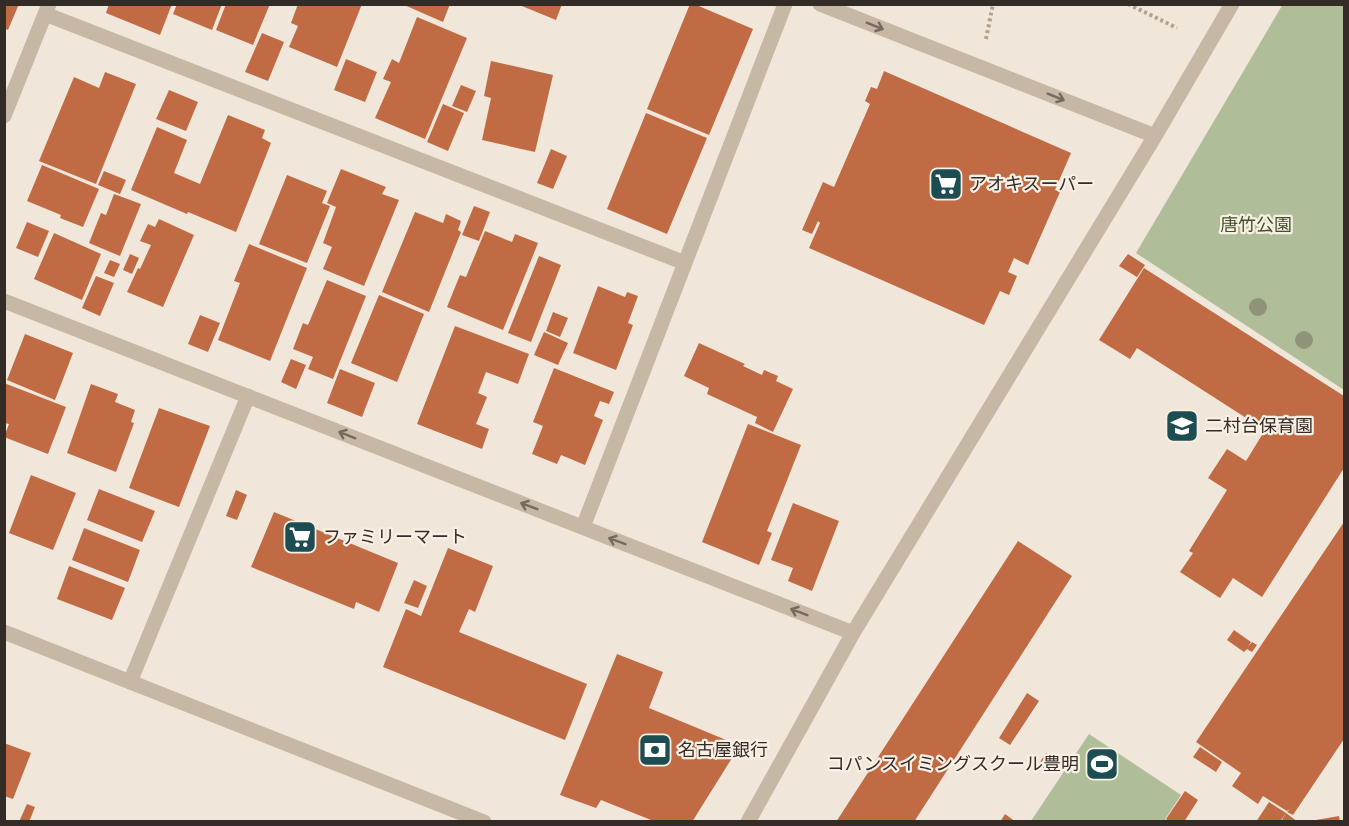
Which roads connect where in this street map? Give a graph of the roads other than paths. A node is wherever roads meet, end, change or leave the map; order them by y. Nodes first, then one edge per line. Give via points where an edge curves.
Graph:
1 (785, 4) edge
2 (820, 4) edge
3 (1232, 4) edge
4 (47, 9) edge
5 (4, 116) edge
6 (1155, 136) junction
7 (685, 263) junction
8 (4, 301) edge
9 (248, 396) junction
10 (583, 527) junction
11 (4, 632) edge
12 (853, 633) junction
13 (130, 682) junction
14 (484, 822) edge
15 (748, 822) edge

1 - 7 street
2 -> 6 street
3 - 6 street
4 - 5 street
4 - 7 street
6 - 12 street
7 - 10 street
8 - 9 street
10 -> 9 street
9 - 13 street
12 -> 10 street
11 - 13 street
12 - 15 street
13 - 14 street

